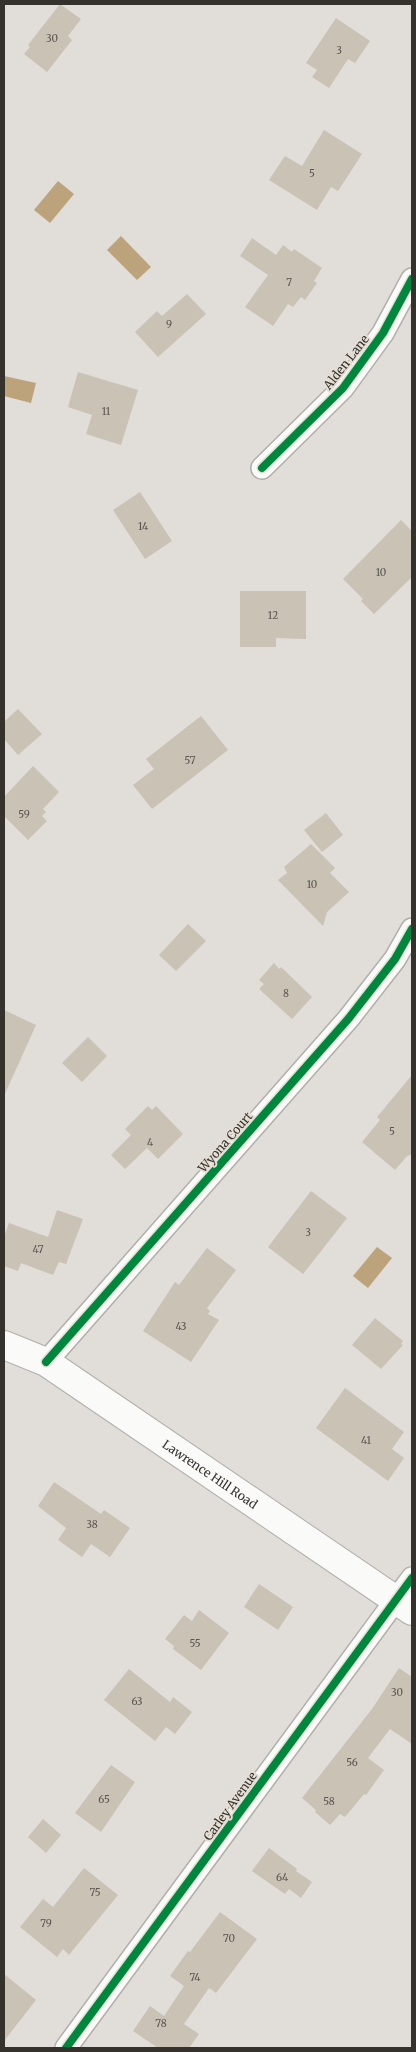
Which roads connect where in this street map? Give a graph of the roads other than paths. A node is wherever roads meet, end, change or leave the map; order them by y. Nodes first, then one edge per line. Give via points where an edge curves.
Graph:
1 (412, 279) edge
2 (262, 468) dead end
3 (412, 929) edge
4 (4, 1345) edge
5 (46, 1362) junction
6 (412, 1578) edge
7 (404, 1605) edge
8 (66, 2048) edge

1 - 2 street, Alden Lane via 383,333 343,388
3 - 5 street, Wyona Court via 395,959 349,1018
4 - 5 main road, Lawrence Hill Road
5 - 7 main road, Lawrence Hill Road
6 - 7 street, Carley Avenue
7 - 8 street, Carley Avenue

